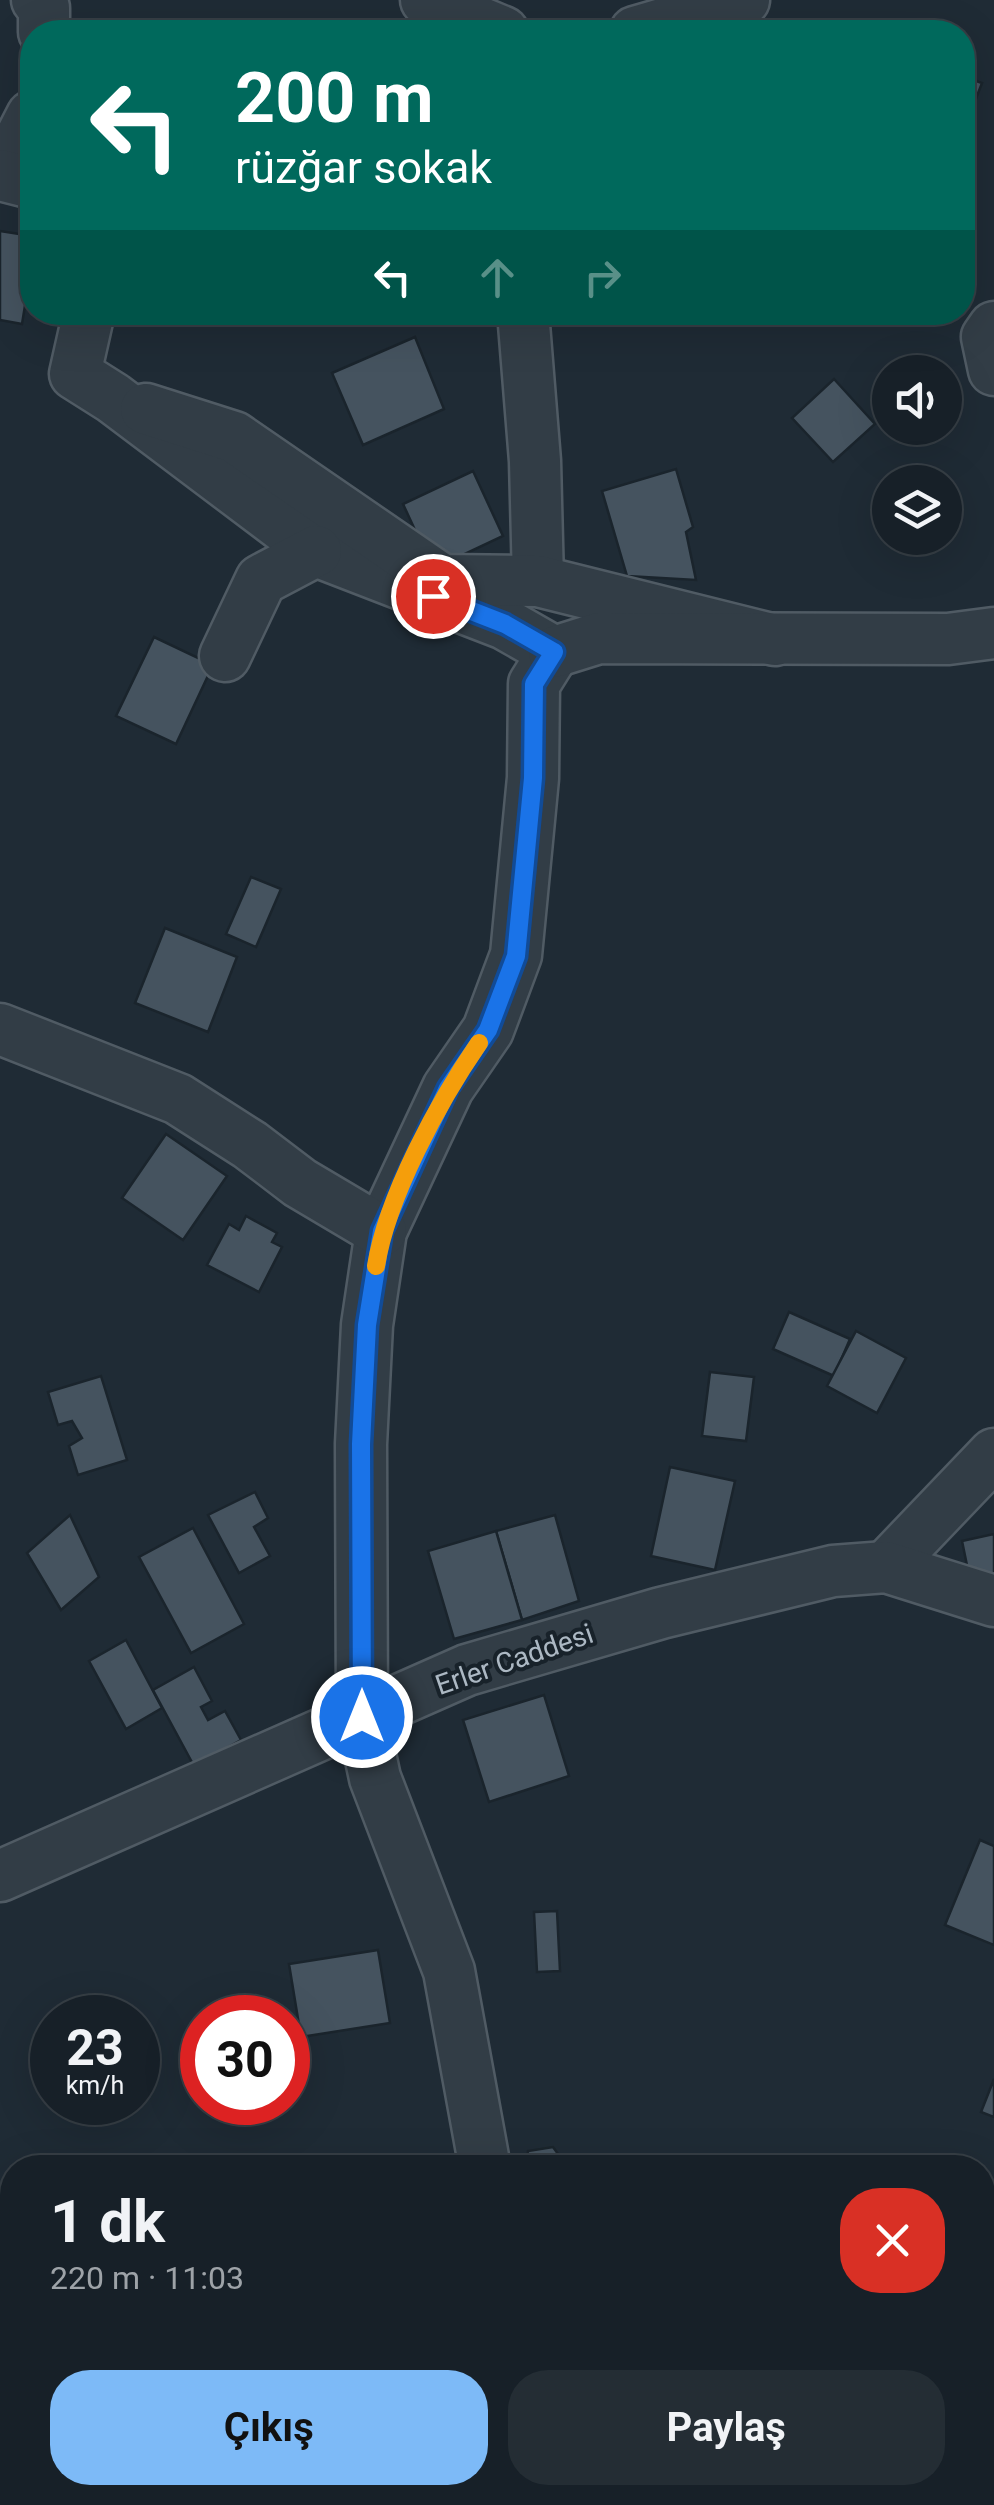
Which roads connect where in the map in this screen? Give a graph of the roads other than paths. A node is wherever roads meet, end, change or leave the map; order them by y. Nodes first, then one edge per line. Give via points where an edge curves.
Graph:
1 (426, 0) edge
2 (744, 0) edge
3 (475, 20) edge
4 (676, 20) edge
5 (87, 325) edge
6 (524, 325) edge
7 (994, 328) edge
8 (994, 370) edge
9 (113, 398) junction
10 (316, 552) junction
11 (538, 580) junction
12 (994, 633) edge
13 (775, 640) junction
14 (554, 652) junction
15 (226, 656) dead end
16 (0, 1029) edge
17 (382, 1231) junction
18 (994, 1454) edge
19 (886, 1568) junction
20 (994, 1601) edge
21 (362, 1717) junction
22 (0, 1876) edge
23 (483, 2155) edge

1 - 3 street
2 - 4 street
5 - 9 street via 74,374
6 - 11 street
7 - 8 street via 988,337
9 - 10 street
9 - 11 street via 234,436 442,580
10 - 14 street via 505,624
10 - 15 street via 261,580
11 - 13 street
12 - 13 street
13 - 14 street via 599,638
14 - 17 street via 534,684 533,778 516,956 488,1030 448,1088
16 - 17 street via 178,1098
17 - 21 street via 367,1325 361,1444
18 - 19 street
19 - 20 street, Erler Caddesi
19 - 21 street, Erler Caddesi via 833,1570 757,1587 531,1649
21 - 22 street, Erler Caddesi
21 - 23 street via 375,1778 448,1970

